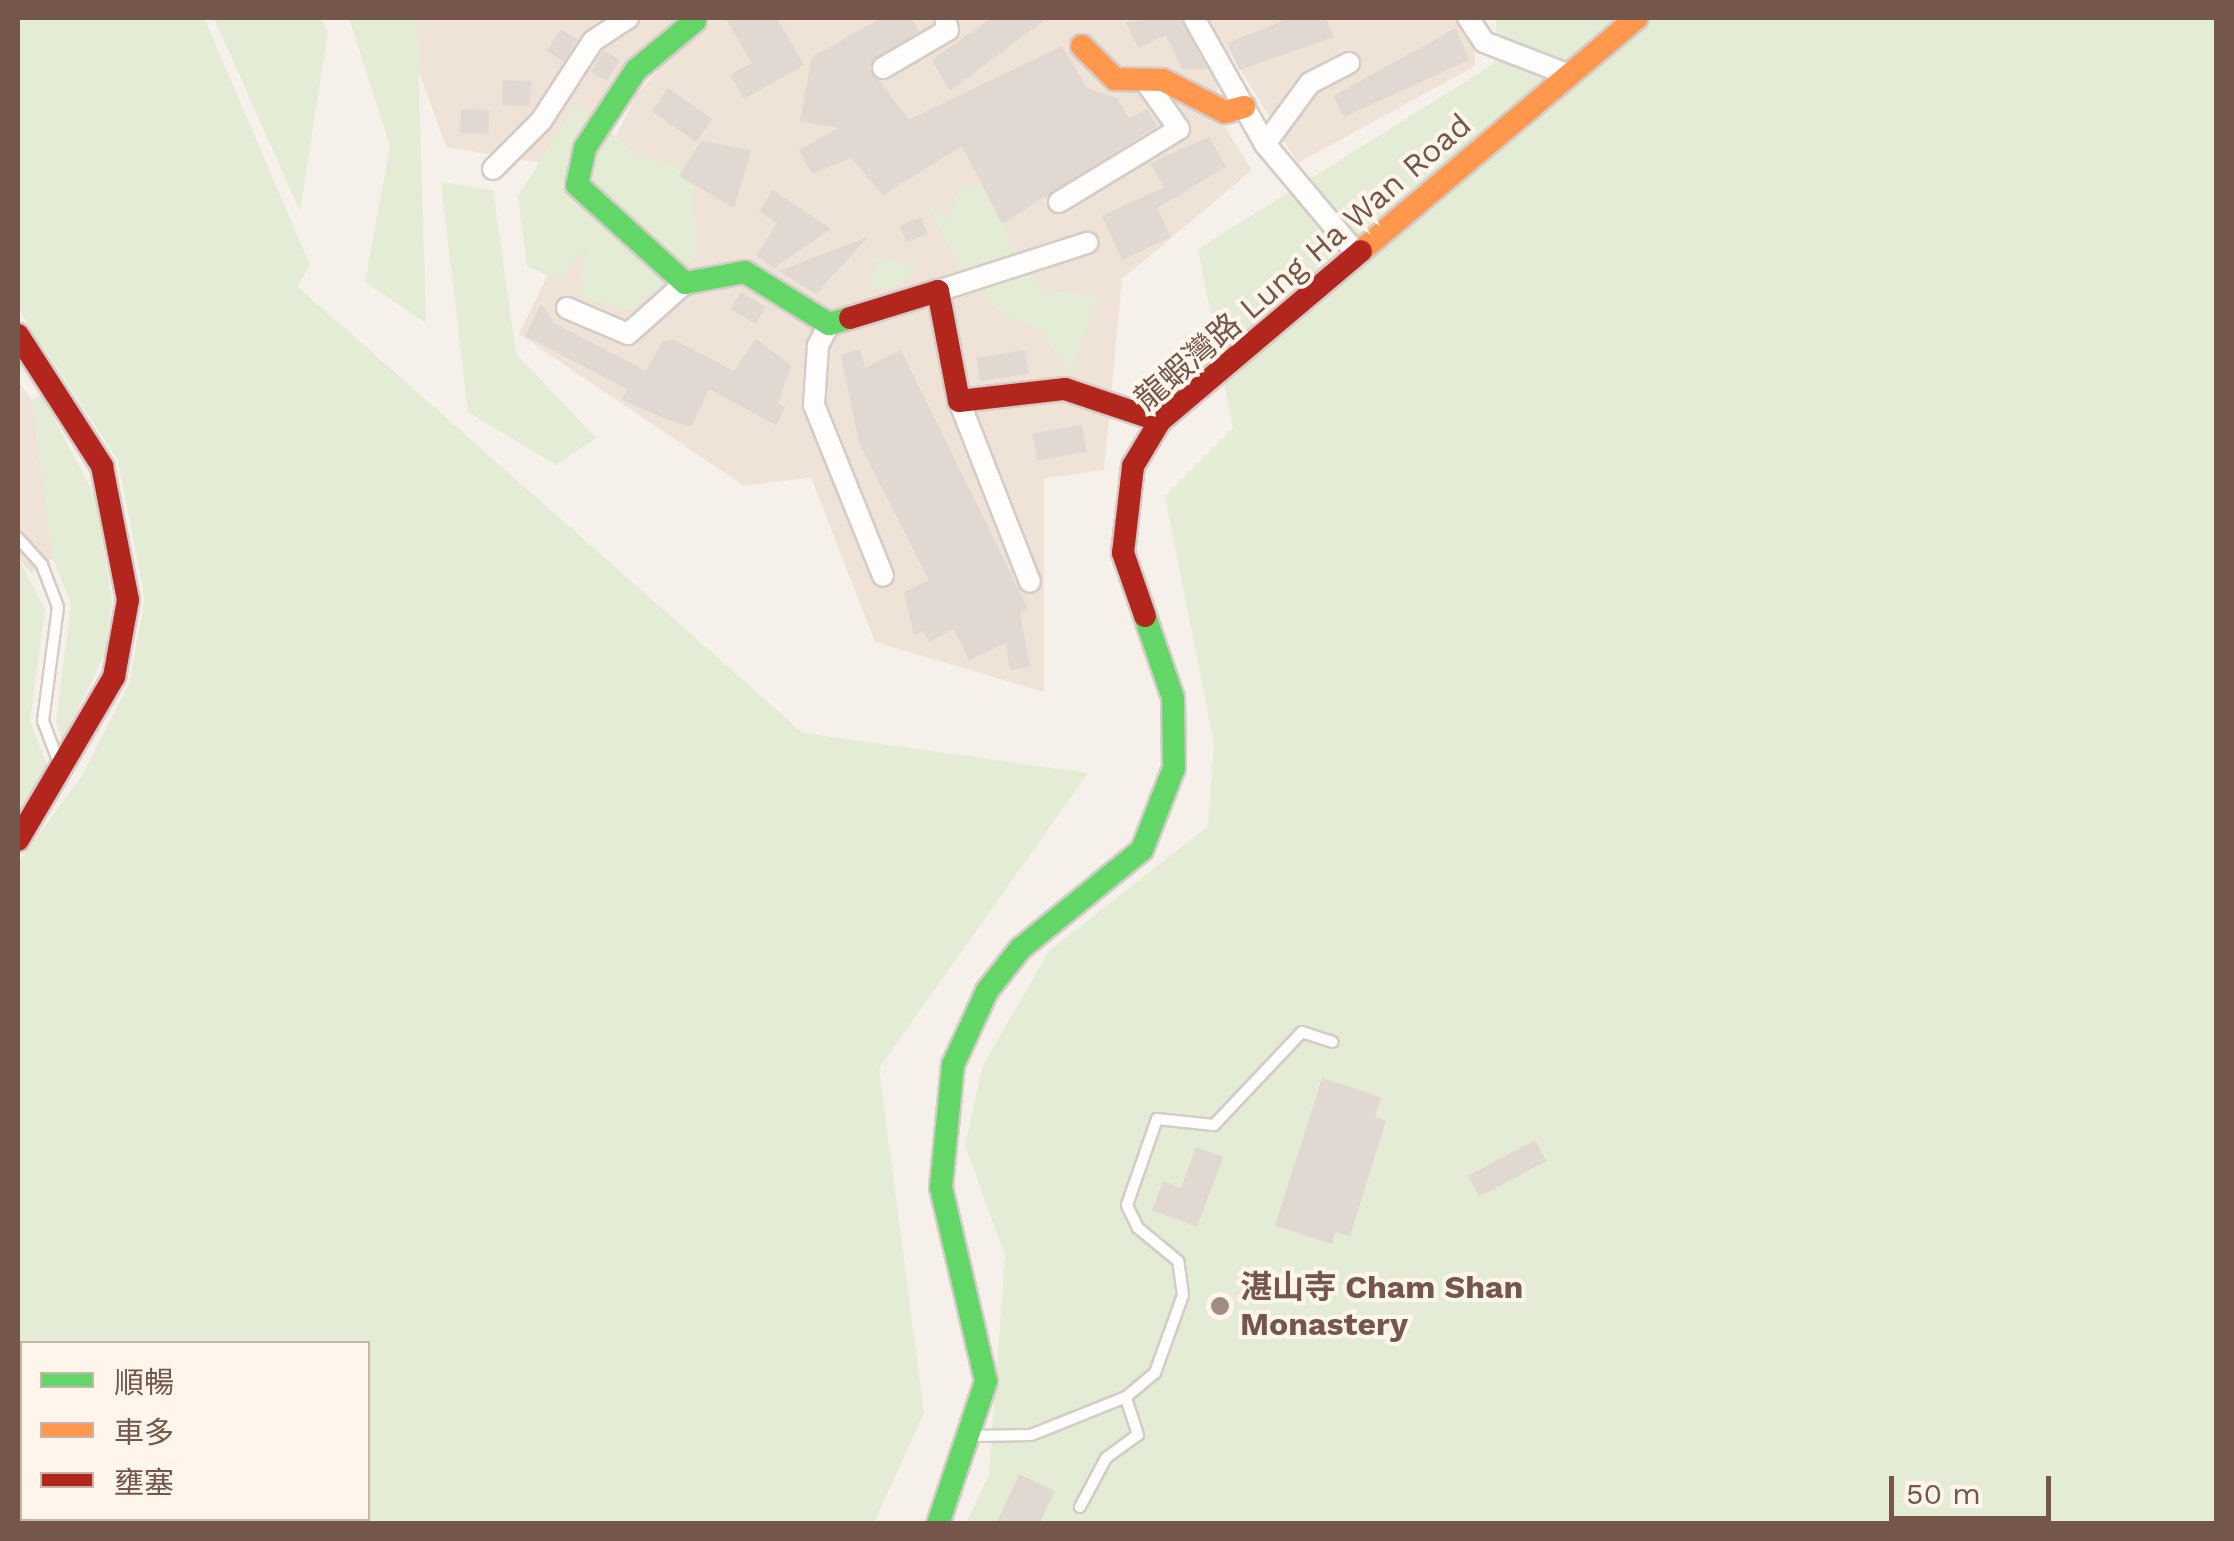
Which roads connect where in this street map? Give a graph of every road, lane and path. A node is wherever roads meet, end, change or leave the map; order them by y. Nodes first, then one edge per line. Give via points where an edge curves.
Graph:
1 (628, 18) edge
2 (944, 18) edge
3 (1194, 18) edge
4 (1468, 18) edge
5 (1637, 18) edge
6 (695, 21) dead end
7 (1082, 46) dead end
8 (1349, 64) dead end
9 (883, 68) dead end
10 (1569, 75) junction
11 (1148, 85) junction
12 (1244, 108) junction
13 (1266, 144) junction
14 (493, 168) dead end
15 (1059, 202) dead end
16 (1087, 243) dead end
17 (1357, 254) junction
18 (685, 282) junction
19 (938, 291) junction
20 (567, 308) dead end
21 (829, 324) junction
22 (18, 335) edge
23 (959, 401) junction
24 (1160, 421) junction
25 (18, 538) edge
26 (884, 576) dead end
27 (1030, 582) dead end
28 (67, 769) junction
29 (18, 840) edge
30 (1332, 1042) dead end
31 (1126, 1397) junction
32 (974, 1436) junction
33 (1080, 1507) dead end
34 (938, 1524) edge

1 - 14 street via 593,41 541,122
2 - 9 street via 948,30
3 - 12 street
4 - 10 street via 1484,42
5 - 10 street, 龍蝦灣路 Lung Ha Wan Road
6 - 18 street via 636,70 576,164 592,206
7 - 11 street via 1116,78
8 - 13 street via 1310,83
10 - 17 street, 龍蝦灣路 Lung Ha Wan Road
11 - 12 street via 1164,80 1225,112
11 - 15 street via 1179,129
12 - 13 street
13 - 17 street
16 - 19 street
17 - 24 street, 龍蝦灣路 Lung Ha Wan Road
18 - 20 street via 628,334
18 - 21 street via 745,272
19 - 21 street
19 - 23 street
21 - 26 street via 818,346 814,405
22 - 28 street via 96,453 126,580 121,658
23 - 24 street via 1065,389
23 - 27 street
24 - 32 street, 龍蝦灣路 Lung Ha Wan Road via 1133,466 1122,553 1173,698 1177,745 1163,812 1129,865 1040,931 988,990 943,1112 946,1214 986,1358
25 - 28 lane via 42,565 58,607 43,721
28 - 29 street
30 - 31 lane via 1302,1032 1279,1066 1214,1125 1157,1119 1127,1204 1138,1228 1178,1261 1184,1295 1155,1374
31 - 32 lane via 1021,1438
31 - 33 lane via 1138,1436 1106,1458
32 - 34 street, 龍蝦灣路 Lung Ha Wan Road

